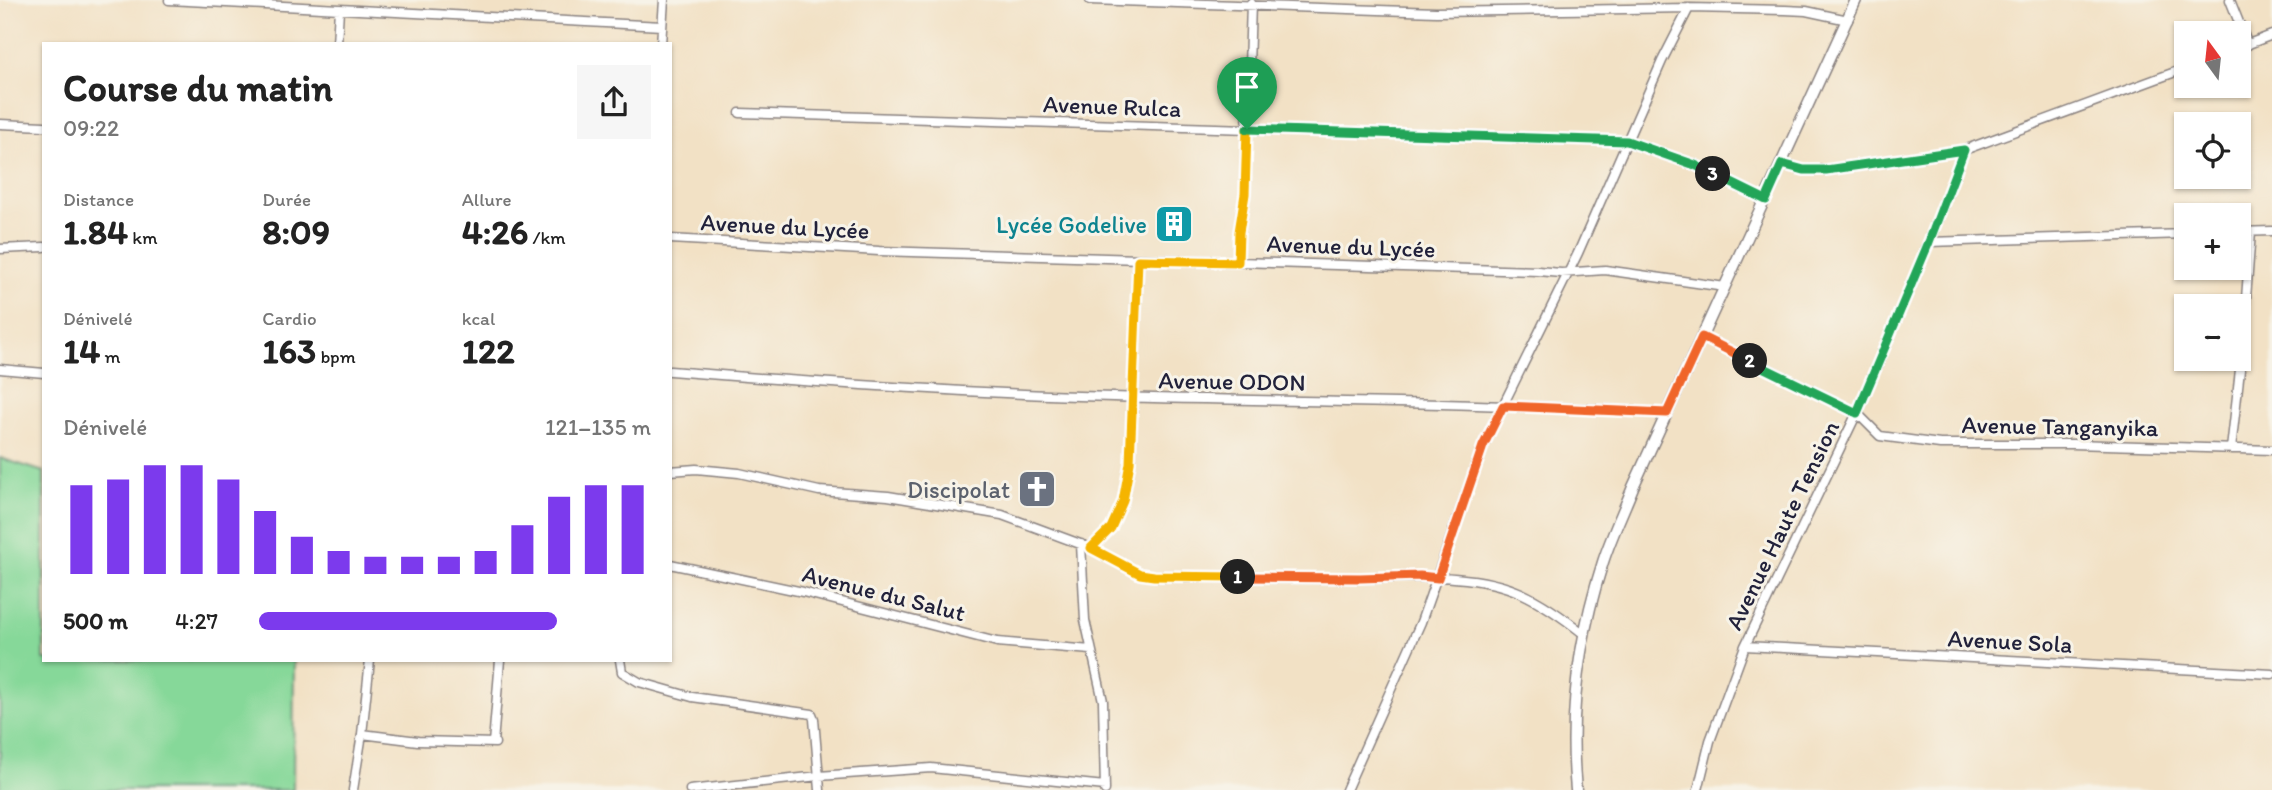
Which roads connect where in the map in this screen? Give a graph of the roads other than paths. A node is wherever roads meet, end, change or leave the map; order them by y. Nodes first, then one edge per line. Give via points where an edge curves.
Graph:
1 (172, 0) edge
2 (664, 0) edge
3 (1090, 0) edge
4 (1555, 0) edge
5 (1856, 0) edge
6 (2231, 0) edge
7 (1251, 3) edge
8 (1689, 8) junction
9 (339, 9) junction
10 (1554, 10) junction
11 (1848, 20) junction
12 (2239, 21) edge
13 (662, 26) junction
14 (2272, 35) edge
15 (337, 42) edge
16 (661, 42) edge
17 (2251, 44) edge
18 (2174, 72) edge
19 (740, 113) dead end
20 (0, 124) edge
21 (42, 126) edge
22 (1247, 129) junction
23 (1627, 141) junction
24 (1964, 150) junction
25 (1782, 164) junction
26 (1766, 200) junction
27 (2272, 230) edge
28 (2251, 232) edge
29 (2174, 234) edge
30 (672, 239) edge
31 (1929, 242) junction
32 (42, 247) edge
33 (0, 249) edge
34 (1138, 260) junction
35 (1238, 262) junction
36 (1569, 272) junction
37 (2247, 280) edge
38 (1725, 287) junction
39 (1702, 337) junction
40 (0, 369) edge
41 (672, 371) edge
42 (42, 373) edge
43 (1133, 398) junction
44 (1503, 406) junction
45 (1667, 413) junction
46 (1857, 413) junction
47 (2231, 449) junction
48 (2272, 450) edge
49 (672, 471) edge
50 (1082, 544) junction
51 (1091, 548) junction
52 (672, 564) edge
53 (1438, 578) junction
54 (1584, 634) junction
55 (1745, 646) junction
56 (1091, 650) junction
57 (370, 662) edge
58 (500, 662) edge
59 (620, 662) edge
60 (2272, 674) edge
61 (362, 734) junction
62 (819, 776) junction
63 (1105, 788) edge
64 (353, 790) edge
65 (690, 790) edge
66 (820, 790) edge
67 (1346, 790) edge
68 (1576, 790) edge
69 (1698, 790) edge

1 - 9 street
2 - 13 street
3 - 7 street
4 - 10 street
5 - 11 street
6 - 12 street
7 - 10 street via 1436,12
7 - 22 street
8 - 10 street
8 - 11 street via 1805,11
8 - 23 street
9 - 13 street
9 - 15 street
11 - 25 street
13 - 16 street
14 - 17 street
18 - 24 street
19 - 22 street, Avenue Rulca
20 - 21 street
22 - 23 street, Avenue Rulca
22 - 35 street
23 - 26 street, Avenue Rulca via 1695,165
23 - 36 street
24 - 25 street via 1826,170
24 - 31 street, Avenue Haute Tension
25 - 26 street
26 - 38 street
27 - 28 street
29 - 31 street
30 - 34 street, Avenue du Lycée
31 - 46 street, Avenue Haute Tension
32 - 33 street
34 - 35 street, Avenue du Lycée
34 - 43 street
35 - 36 street, Avenue du Lycée
36 - 38 street, Avenue du Lycée via 1605,270
36 - 44 street
37 - 47 street
38 - 39 street
39 - 45 street
39 - 46 street, Avenue Tanganyika
40 - 42 street
41 - 43 street, Avenue ODON
43 - 44 street, Avenue ODON
43 - 51 street via 1123,501 1111,528
44 - 45 street, Avenue ODON
44 - 53 street via 1483,446
45 - 54 street via 1603,561
46 - 47 street, Avenue Tanganyika via 1880,436 1918,442
46 - 55 street, Avenue Haute Tension
47 - 48 street, Avenue Tanganyika
49 - 50 street via 739,473 809,490 958,506 1002,515
50 - 51 street
50 - 56 street via 1083,599
51 - 53 street via 1140,574 1154,576
52 - 56 street, Avenue du Salut via 803,592 997,642
53 - 54 street via 1487,582 1521,593
53 - 67 street
54 - 68 street via 1573,714
55 - 60 street, Avenue Sola
55 - 69 street, Avenue Haute Tension via 1710,741
56 - 63 street via 1103,701
57 - 61 street
58 - 61 street via 494,743
59 - 62 street via 622,672 639,682 692,697 812,714
61 - 64 street
62 - 63 street via 931,768
62 - 65 street
62 - 66 street

